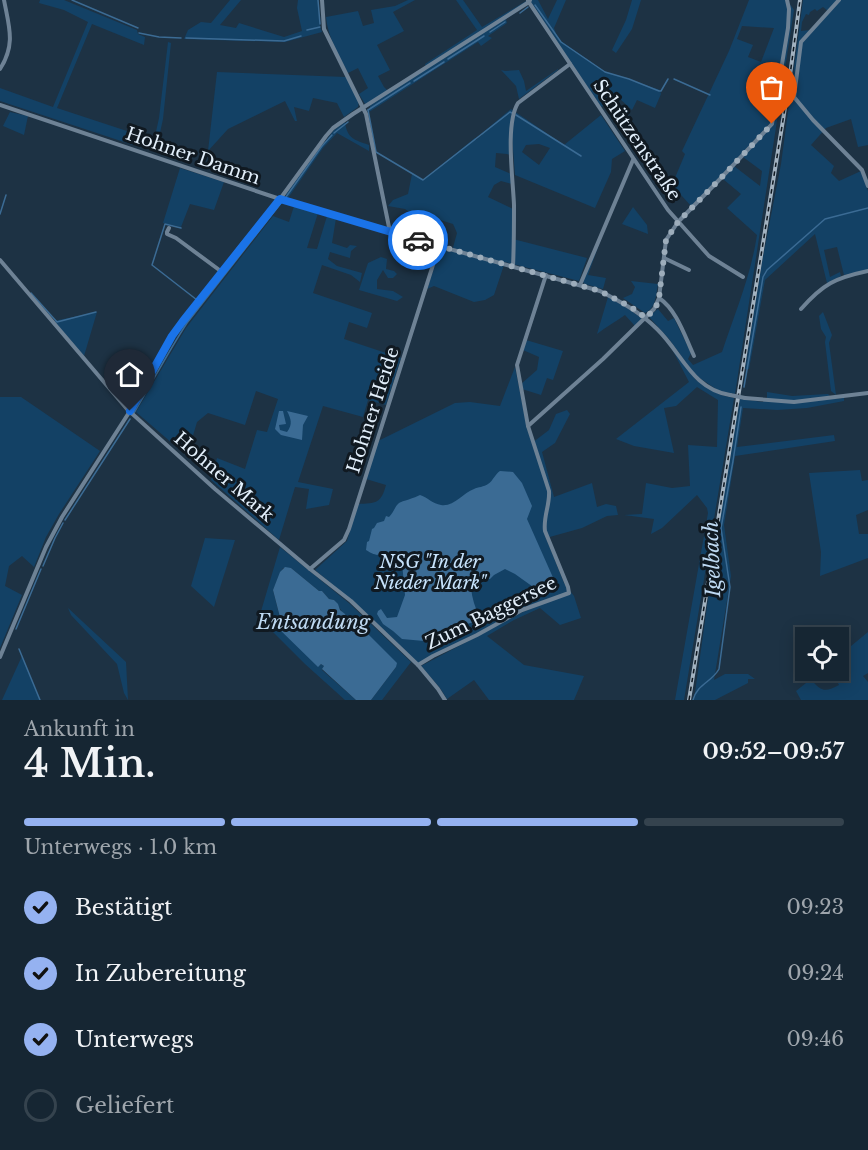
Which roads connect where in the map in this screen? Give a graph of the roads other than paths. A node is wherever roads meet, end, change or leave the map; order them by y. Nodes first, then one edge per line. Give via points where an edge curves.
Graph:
1 (4, 0) edge
2 (322, 0) edge
3 (787, 0) edge
4 (839, 0) edge
5 (529, 1) edge
6 (570, 64) junction
7 (0, 69) edge
8 (0, 105) edge
9 (364, 107) junction
10 (633, 160) junction
11 (868, 186) edge
12 (280, 199) junction
13 (678, 222) junction
14 (169, 228) dead end
15 (390, 232) junction
16 (439, 246) junction
17 (664, 258) junction
18 (0, 260) edge
19 (513, 266) junction
20 (689, 270) dead end
21 (868, 271) edge
22 (222, 272) junction
23 (546, 275) junction
24 (743, 277) dead end
25 (579, 285) junction
26 (659, 298) junction
27 (801, 309) dead end
28 (646, 318) junction
29 (694, 356) dead end
30 (868, 393) edge
31 (130, 411) junction
32 (528, 426) junction
33 (310, 569) junction
34 (0, 657) edge
35 (418, 665) junction
36 (445, 700) edge

1 - 7 street via 11,34
2 - 9 street via 324,29
3 - 13 street via 788,28 772,124
4 - 11 street via 801,42 794,97 862,170
5 - 6 street, Schützenstraße
5 - 9 street
6 - 10 street, Schützenstraße
6 - 19 street via 515,108 511,132
8 - 12 street, Hohner Damm
9 - 12 street via 333,128
9 - 15 street
10 - 13 street, Schützenstraße
10 - 25 street
12 - 15 street, Hohner Damm
12 - 22 street
13 - 17 street via 666,240
13 - 24 street, Schützenstraße via 709,256
14 - 22 street via 167,234
15 - 16 street, Hohner Damm
16 - 19 street, Hohner Damm
16 - 33 street, Hohner Heide via 349,530 344,540
17 - 20 street
17 - 26 street
18 - 31 street, Hohner Mark
19 - 23 street, Hohner Damm
21 - 27 street via 825,285
22 - 31 street via 172,336
23 - 25 street, Hohner Damm
23 - 32 street via 517,365
25 - 28 street, Hohner Damm via 600,291
26 - 28 street
26 - 29 street via 674,314
28 - 30 street, Hohner Damm, bridge via 668,340 696,379 722,394 794,402
28 - 32 street
31 - 33 street, Hohner Mark
31 - 34 street via 46,546
32 - 35 street, Zum Baggersee via 550,496 545,531 569,594 522,610
33 - 35 street, Hohner Mark via 351,601
35 - 36 street, Hohner Mark

